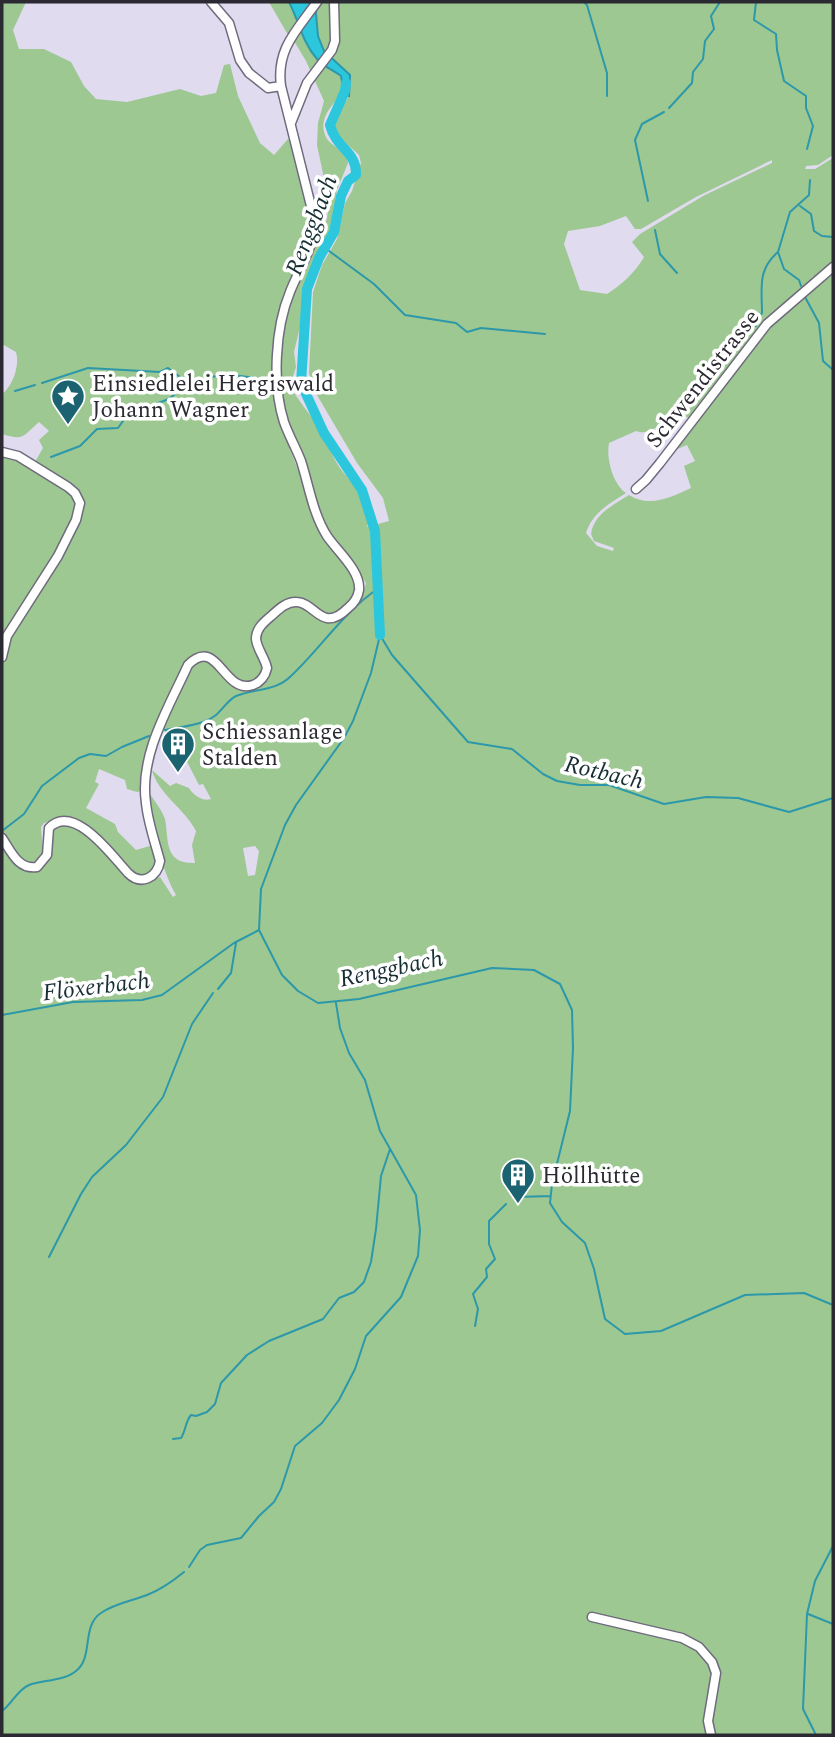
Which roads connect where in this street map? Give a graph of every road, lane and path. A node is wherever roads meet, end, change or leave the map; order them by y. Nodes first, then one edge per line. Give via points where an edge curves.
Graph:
1 (211, 2) edge
2 (317, 2) edge
3 (334, 2) edge
4 (281, 86) junction
5 (291, 123) junction
6 (833, 267) edge
7 (2, 452) edge
8 (636, 489) dead end
9 (2, 657) edge
10 (2, 838) edge
11 (592, 1617) dead end
12 (711, 1735) edge

1 - 4 street via 229,23 240,60 249,73 268,88
2 - 4 street via 282,53
3 - 5 street via 332,50 300,98
4 - 5 street
5 - 10 street via 315,222 282,315 276,380 284,420 321,525 357,578 355,600 329,618 302,603 289,603 263,622 257,640 267,668 255,684 232,681 207,657 188,665 146,769 145,802 160,861 151,877 133,877 105,845 68,821 50,828 47,855 37,867 21,864
6 - 8 street, Schwendistrasse via 767,324
7 - 9 street via 18,456 68,487 80,503 58,556 7,636
11 - 12 street via 689,1640 712,1662 716,1673 708,1721

